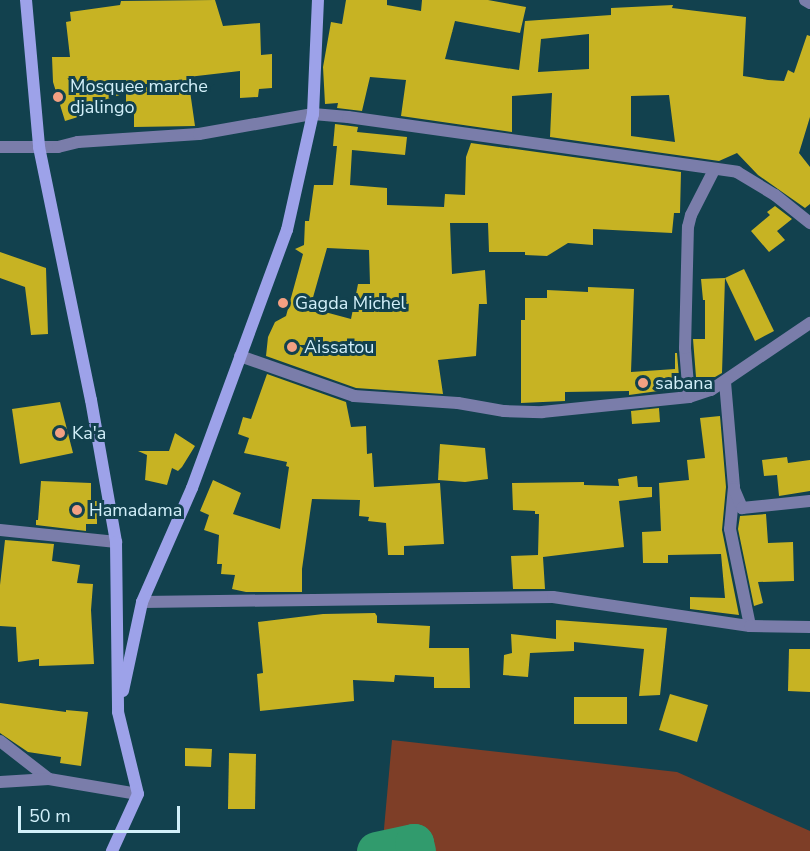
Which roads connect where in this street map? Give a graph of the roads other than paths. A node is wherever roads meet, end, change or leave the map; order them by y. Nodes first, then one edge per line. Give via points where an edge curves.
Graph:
1 (26, 0) edge
2 (318, 0) edge
3 (805, 0) edge
4 (810, 3) edge
5 (313, 114) junction
6 (0, 147) edge
7 (39, 147) junction
8 (714, 170) junction
9 (810, 223) edge
10 (810, 323) edge
11 (240, 356) junction
12 (725, 382) junction
13 (689, 397) junction
14 (734, 487) junction
15 (810, 501) edge
16 (0, 530) edge
17 (116, 542) junction
18 (142, 602) junction
19 (750, 626) junction
20 (810, 627) edge
21 (118, 712) junction
22 (0, 741) edge
23 (48, 779) junction
24 (0, 782) edge
25 (138, 794) junction
26 (112, 851) edge

1 - 7 street
2 - 5 street
3 - 4 street
5 - 7 street via 199,134
5 - 8 street via 448,129
5 - 11 street via 287,230
6 - 7 street
7 - 17 street
8 - 9 street via 737,172 794,208
8 - 13 street via 688,227 684,348
10 - 12 street
11 - 13 street via 354,396 458,403 504,411 542,412
11 - 18 street via 192,488
12 - 13 street
12 - 14 street
14 - 15 street via 742,508
14 - 19 street via 730,529
16 - 17 street
17 - 21 street
18 - 19 street via 553,597
18 - 21 street
19 - 20 street
21 - 25 street
22 - 23 street
23 - 24 street
23 - 25 street
25 - 26 street

